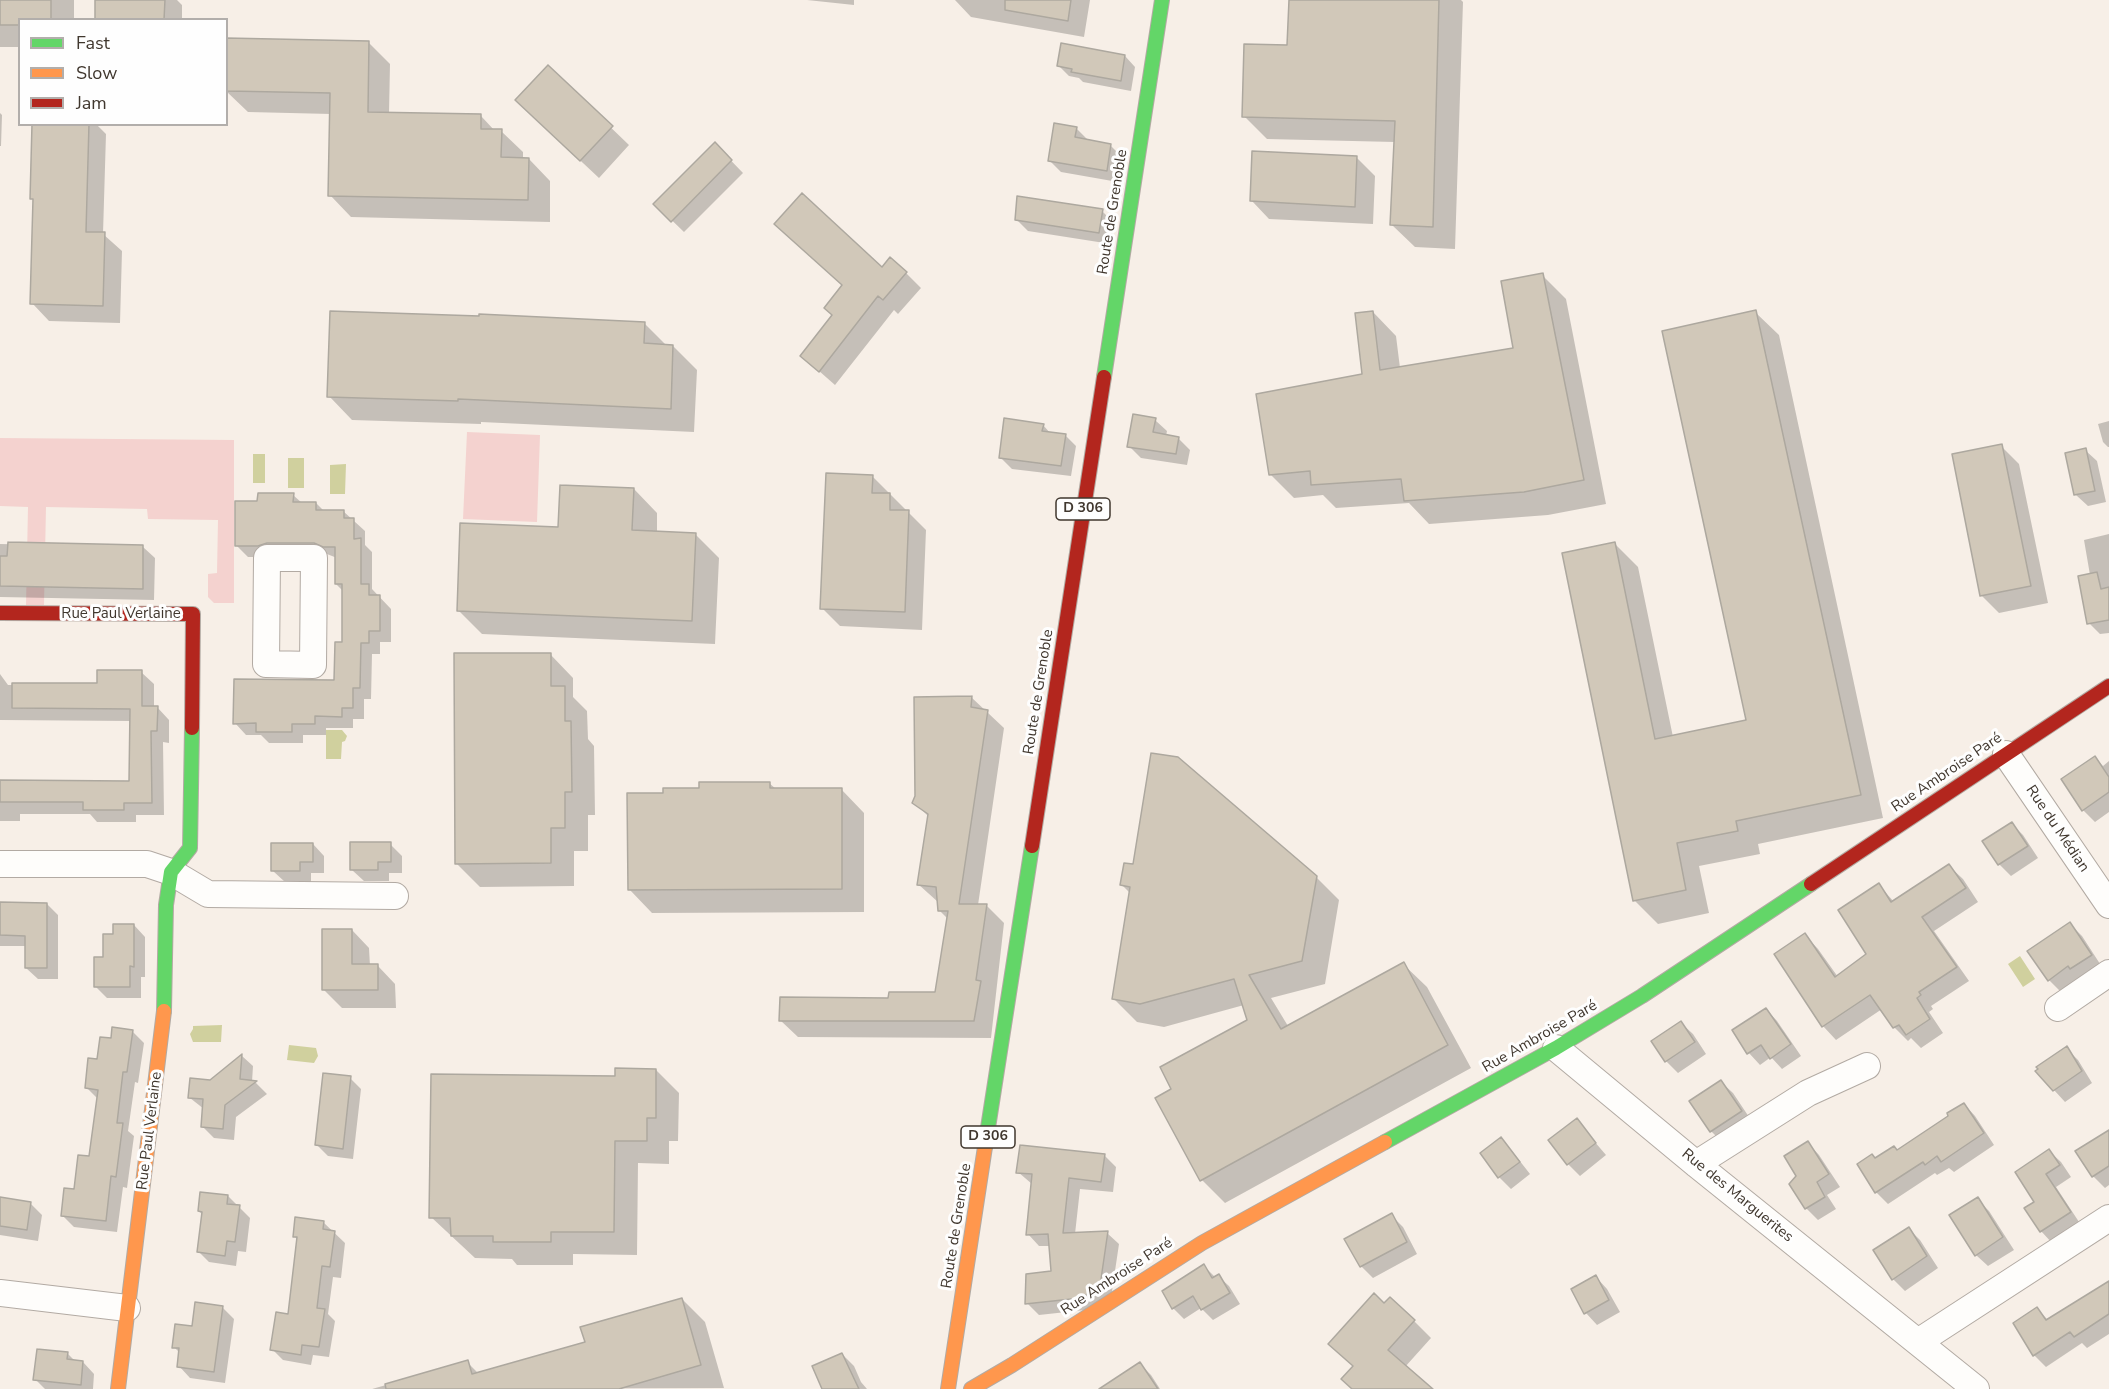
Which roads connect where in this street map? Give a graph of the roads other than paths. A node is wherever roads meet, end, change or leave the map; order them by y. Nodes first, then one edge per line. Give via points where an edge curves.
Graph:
1 (1162, 0) edge
2 (0, 613) edge
3 (2109, 686) edge
4 (2006, 754) junction
5 (0, 864) edge
6 (171, 872) junction
7 (395, 896) dead end
8 (2109, 905) edge
9 (2109, 973) edge
10 (2058, 1008) dead end
11 (1556, 1048) junction
12 (1867, 1066) dead end
13 (1696, 1164) junction
14 (2109, 1218) edge
15 (0, 1293) edge
16 (127, 1308) junction
17 (1918, 1342) junction
18 (118, 1389) edge
19 (948, 1389) edge
20 (971, 1389) edge
21 (1976, 1389) edge

1 - 19 street, Route de Grenoble / D 306
2 - 6 street, Rue Paul Verlaine via 193,614 190,848
3 - 4 street, Rue Ambroise Paré
4 - 8 street, Rue du Médian
4 - 11 street, Rue Ambroise Paré via 1642,996
5 - 6 street via 147,864
6 - 7 street via 208,894
6 - 16 street, Rue Paul Verlaine via 166,905 164,1016
9 - 10 street
11 - 13 street, Rue des Marguerites
11 - 20 street, Rue Ambroise Paré via 1202,1243
12 - 13 street via 1808,1093
13 - 17 street, Rue des Marguerites
14 - 17 street
15 - 16 street
16 - 18 street, Rue Paul Verlaine
17 - 21 street, Rue des Marguerites

